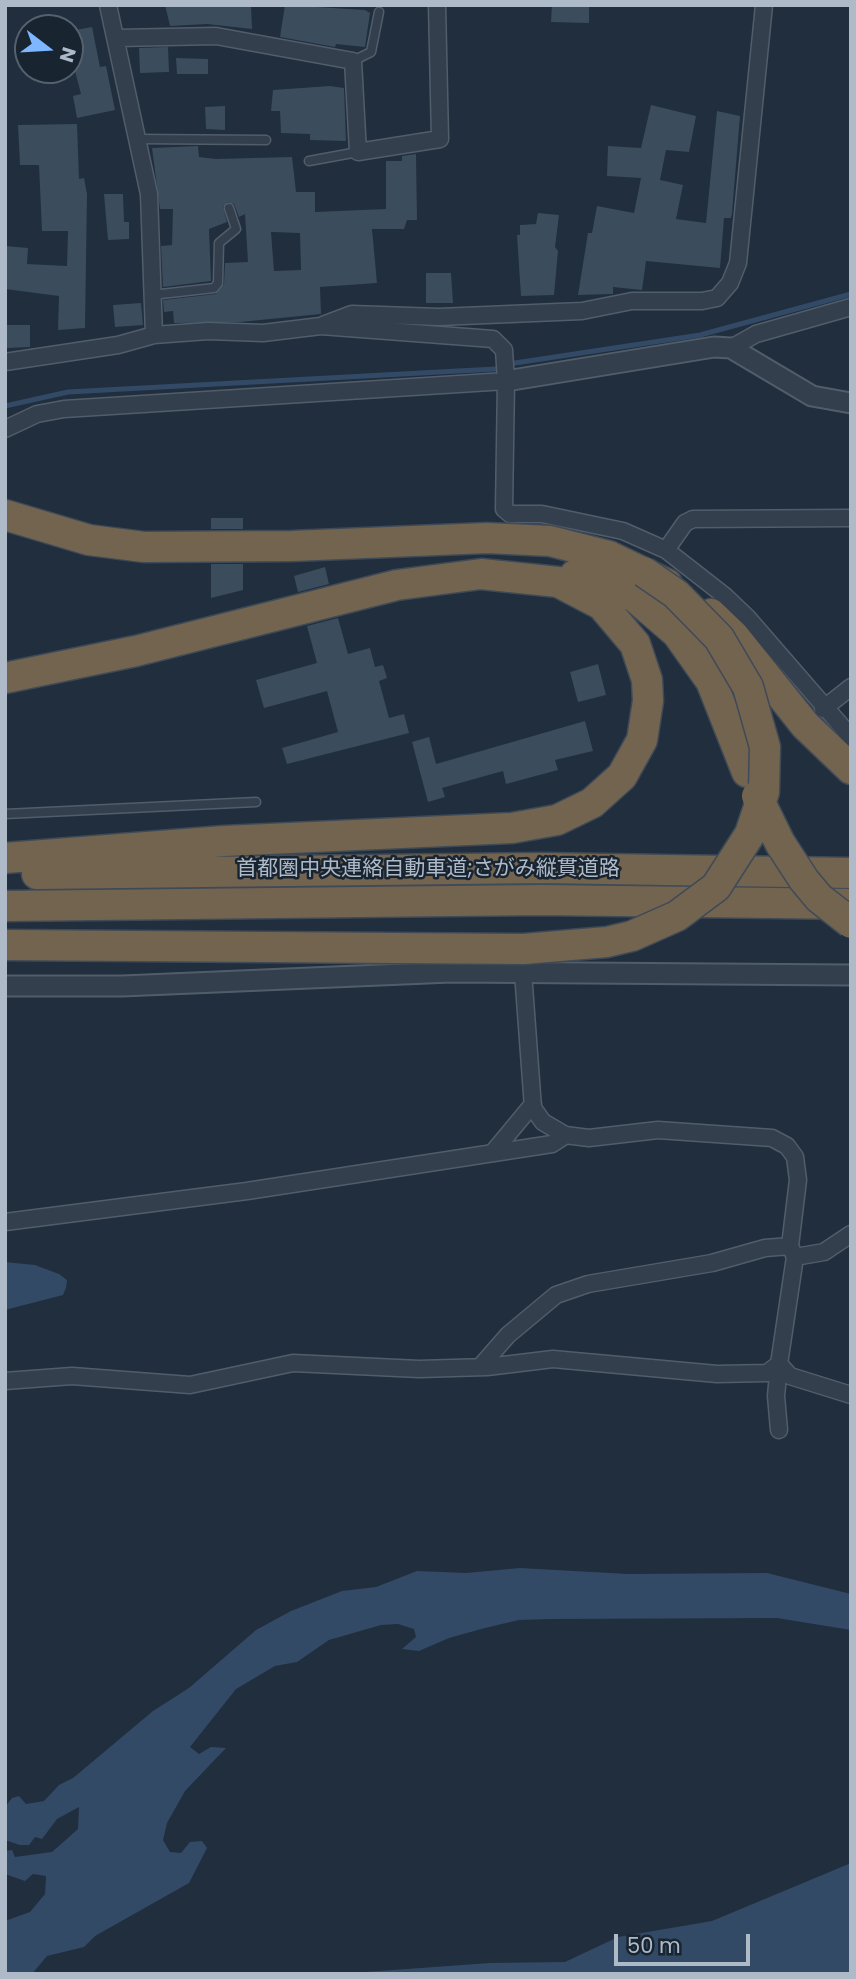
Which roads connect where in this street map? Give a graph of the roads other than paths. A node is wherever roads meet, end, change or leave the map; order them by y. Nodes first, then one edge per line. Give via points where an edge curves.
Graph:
1 (108, 5) edge
2 (437, 5) edge
3 (764, 5) edge
4 (379, 12) dead end
5 (117, 38) junction
6 (354, 61) junction
7 (137, 139) junction
8 (266, 140) dead end
9 (358, 152) junction
10 (309, 161) dead end
11 (229, 208) dead end
12 (152, 295) junction
13 (851, 307) edge
14 (321, 326) junction
15 (154, 335) junction
16 (732, 348) junction
17 (5, 362) edge
18 (506, 381) junction
19 (851, 403) edge
20 (5, 429) edge
21 (5, 515) edge
22 (851, 518) edge
23 (666, 550) junction
24 (644, 572) junction
25 (481, 574) junction
26 (5, 678) edge
27 (851, 687) edge
28 (824, 709) junction
29 (851, 737) edge
30 (851, 769) edge
31 (256, 802) dead end
32 (5, 814) edge
33 (5, 858) edge
34 (851, 873) edge
35 (5, 875) edge
36 (851, 904) edge
37 (5, 906) edge
38 (851, 923) edge
39 (5, 945) edge
40 (523, 972) junction
41 (851, 975) edge
42 (5, 986) edge
43 (533, 1104) junction
44 (566, 1135) junction
45 (494, 1151) junction
46 (5, 1222) edge
47 (851, 1234) edge
48 (792, 1252) junction
49 (779, 1364) junction
50 (480, 1367) junction
51 (5, 1381) edge
52 (851, 1395) edge
53 (779, 1430) dead end

1 - 5 street
2 - 9 street via 440,139
3 - 14 street via 738,263 717,298 632,301 582,311 439,317 352,314
4 - 6 lane via 371,52
5 - 6 street via 216,36
5 - 7 street
6 - 9 street
7 - 8 lane
7 - 12 street via 149,194
9 - 10 lane
11 - 12 lane via 236,229 219,243 214,288
12 - 15 street
13 - 16 street via 757,334
14 - 15 street via 263,333
14 - 18 street via 493,339 503,350
15 - 17 street
16 - 18 street via 714,347
16 - 19 street via 812,396
18 - 20 street via 64,409 37,414
18 - 23 street via 504,509 510,514 542,514 623,531
21 - 24 highway via 89,540 144,547 487,538 570,545
22 - 23 street via 693,519
23 - 28 street via 747,617
24 - 30 highway, bridge via 694,601 722,624 805,725
24 - 39 highway, bridge via 676,594 719,638 748,687 765,747 764,792 750,834 716,887 677,916 607,942 524,949
25 - 26 highway via 397,585 149,648
25 - 33 highway via 541,578 574,588 603,605 635,644 647,680 642,740 622,776 584,808 557,820 512,828 224,841
25 - 38 highway, bridge via 572,574 620,590 649,607 677,633 720,700 747,772 790,861 819,898
27 - 28 street
28 - 29 street
31 - 32 lane
34 - 35 highway, 首都圏中央連絡自動車道;さがみ縦貫道路 via 423,868
36 - 37 highway, 首都圏中央連絡自動車道;さがみ縦貫道路 via 488,900
40 - 41 street
40 - 42 street
40 - 43 street
43 - 44 street via 542,1122
43 - 45 street
44 - 45 street via 552,1144
44 - 48 street via 589,1138 658,1130 772,1138 795,1157 798,1180
45 - 46 street via 247,1191
47 - 48 street via 824,1252
48 - 49 street
48 - 50 street via 765,1248 712,1263 588,1284 556,1295 508,1335
49 - 50 street via 766,1373 717,1374 553,1359
49 - 52 street via 790,1376
49 - 53 street
50 - 51 street via 293,1363 190,1385 72,1376

